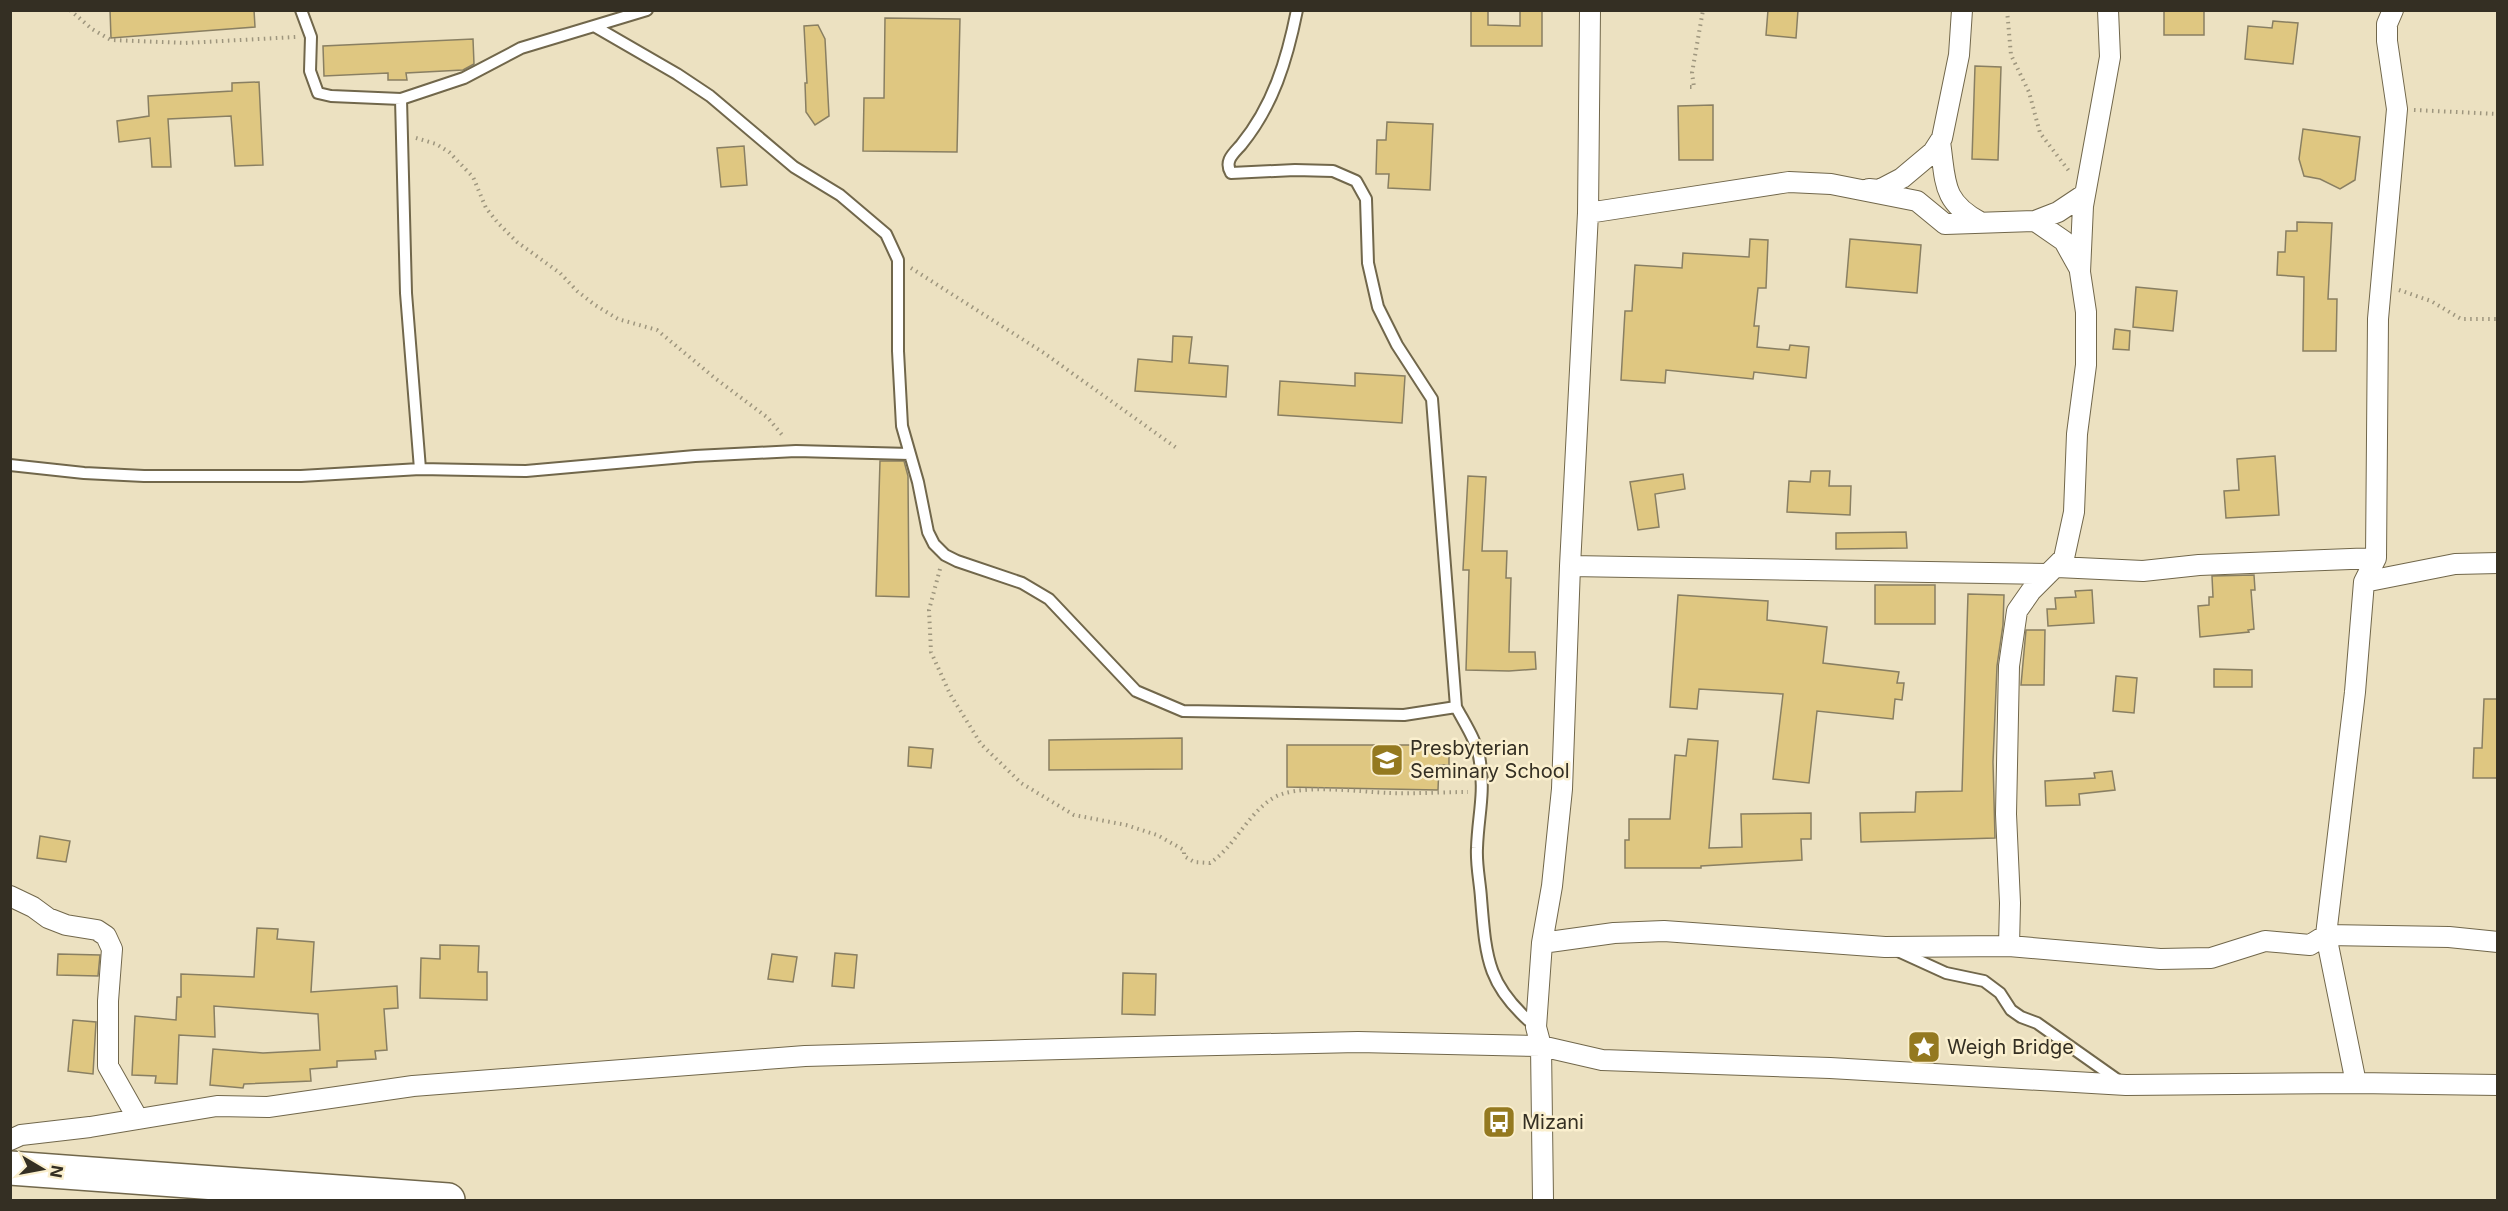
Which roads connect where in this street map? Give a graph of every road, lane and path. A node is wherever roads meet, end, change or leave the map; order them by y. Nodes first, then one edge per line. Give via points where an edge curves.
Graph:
1 (70, 10) edge
2 (301, 10) edge
3 (647, 10) edge
4 (1297, 10) edge
5 (1590, 10) edge
6 (1703, 10) edge
7 (1962, 10) edge
8 (2007, 10) edge
9 (2108, 10) edge
10 (2393, 10) edge
11 (594, 26) junction
12 (311, 37) junction
13 (1690, 87) dead end
14 (402, 99) junction
15 (2397, 109) junction
16 (2498, 114) edge
17 (404, 135) junction
18 (1940, 142) junction
19 (1832, 184) junction
20 (2085, 194) junction
21 (1588, 213) junction
22 (2035, 221) junction
23 (1980, 222) junction
24 (898, 260) junction
25 (2080, 272) junction
26 (2381, 285) junction
27 (2498, 319) edge
28 (1178, 450) dead end
29 (796, 451) junction
30 (910, 454) junction
31 (10, 465) edge
32 (420, 469) junction
33 (945, 555) junction
34 (2376, 558) junction
35 (2498, 563) edge
36 (1570, 566) junction
37 (2052, 571) junction
38 (2364, 582) junction
39 (1456, 707) junction
40 (1484, 792) junction
41 (10, 896) edge
42 (2326, 935) junction
43 (2498, 942) edge
44 (1542, 943) junction
45 (2009, 946) junction
46 (1885, 947) junction
47 (1538, 1037) junction
48 (2356, 1083) junction
49 (2126, 1085) junction
50 (2498, 1085) edge
51 (138, 1119) junction
52 (14, 1136) edge
53 (10, 1168) edge
54 (448, 1200) edge
55 (1543, 1200) edge

1 - 12 path via 111,40 185,43
2 - 12 lane
3 - 11 lane
4 - 39 lane via 1289,51 1273,96 1228,160 1228,167 1231,173 1333,171 1356,181 1366,199 1368,263 1378,307 1432,399
5 - 21 street
6 - 13 path via 1692,73 1694,87
7 - 18 street via 1959,54
8 - 20 path via 2011,55 2029,92 2040,133
9 - 20 street via 2108,76
10 - 15 street via 2387,24 2387,41
11 - 14 lane via 521,48 464,78
11 - 24 lane via 710,96 794,166 840,195 885,234
12 - 14 lane via 310,71 318,93
14 - 17 lane
15 - 16 path
15 - 26 street
17 - 29 path via 449,152 474,177 486,208 517,242 542,258 594,305 618,319 657,330 768,418
17 - 32 lane via 406,293
18 - 19 street via 1920,164 1879,190
18 - 23 street via 1953,202
19 - 21 street via 1789,182
19 - 23 street via 1917,201 1945,224
20 - 22 street via 2058,212
20 - 25 street
21 - 36 street
22 - 23 street
22 - 25 street via 2064,241
24 - 28 path via 1044,353
24 - 30 lane via 902,426
25 - 37 street via 2086,312 2086,365 2077,434 2074,512 2068,548
26 - 27 path via 2431,301 2462,319
26 - 34 street
29 - 30 lane
29 - 32 lane via 526,471
30 - 33 lane via 928,532
31 - 32 lane via 144,476 302,476
33 - 39 lane via 1022,583 1049,599 1136,691 1183,711 1404,716
33 - 40 path via 929,610 932,652 950,694 981,744 1021,783 1074,815 1157,835 1184,850 1184,856 1194,862 1210,863 1223,854 1262,807 1284,793
34 - 37 street via 2143,571
34 - 38 street
35 - 38 street via 2455,564
36 - 37 street
36 - 44 street via 1562,789
37 - 45 street via 2017,611 2010,655 2006,747
38 - 42 street via 2354,703
39 - 40 lane via 1480,760
40 - 47 lane via 1477,849 1482,930 1488,959 1500,988
41 - 51 street via 48,918 72,927 97,930 106,936 112,949 108,1066
42 - 43 street via 2449,937
42 - 45 street via 2310,945 2265,941 2211,958 2160,959
42 - 48 street
44 - 46 street via 1664,931
44 - 47 street
45 - 46 street
46 - 49 lane via 1946,973 1994,987 2011,1010 2037,1023
47 - 49 street via 1602,1060
47 - 51 street via 805,1056 413,1086 268,1107 217,1106
47 - 55 street
48 - 49 street
48 - 50 street
51 - 52 street
53 - 54 highway

